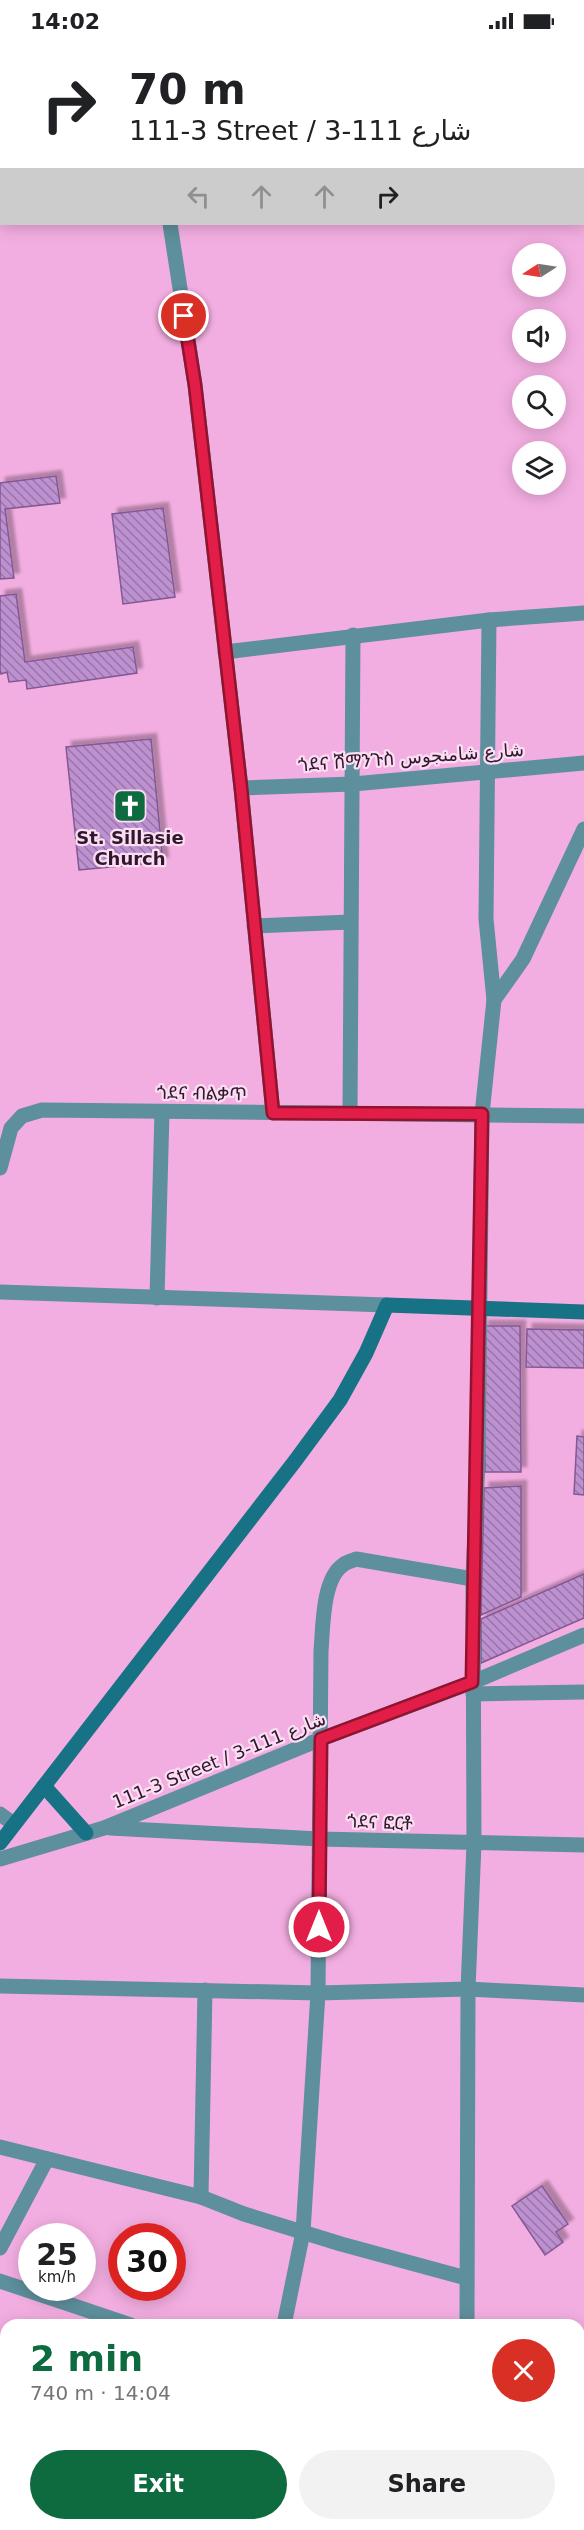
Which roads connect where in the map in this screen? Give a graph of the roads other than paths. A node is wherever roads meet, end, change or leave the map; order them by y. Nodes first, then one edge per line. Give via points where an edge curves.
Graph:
1 (170, 225) edge
2 (584, 614) edge
3 (489, 620) junction
4 (352, 635) junction
5 (225, 652) junction
6 (584, 763) edge
7 (487, 771) junction
8 (353, 784) junction
9 (241, 788) junction
10 (584, 830) edge
11 (350, 922) junction
12 (254, 926) junction
13 (494, 1000) junction
14 (162, 1112) junction
15 (350, 1112) junction
16 (273, 1113) junction
17 (482, 1114) junction
18 (584, 1116) edge
19 (0, 1168) edge
20 (0, 1292) edge
21 (157, 1298) junction
22 (387, 1305) junction
23 (480, 1309) junction
24 (584, 1312) edge
25 (473, 1579) junction
26 (584, 1635) edge
27 (473, 1688) junction
28 (584, 1692) edge
29 (321, 1739) junction
30 (44, 1786) junction
31 (0, 1814) edge
32 (14, 1824) junction
33 (104, 1828) junction
34 (86, 1833) junction
35 (319, 1839) junction
36 (0, 1844) edge
37 (474, 1844) junction
38 (584, 1845) edge
39 (0, 1859) edge
40 (0, 1986) edge
41 (468, 1989) junction
42 (205, 1990) junction
43 (318, 1993) junction
44 (584, 1995) edge
45 (0, 2147) edge
46 (47, 2159) junction
47 (201, 2197) junction
48 (303, 2232) junction
49 (0, 2248) edge
50 (466, 2278) junction
51 (0, 2281) edge
52 (113, 2319) edge
53 (285, 2319) edge
54 (467, 2319) edge

1 - 5 street via 195,385
2 - 3 street
3 - 4 street
3 - 7 street
4 - 5 street
4 - 8 street
5 - 9 street
6 - 7 street, ጎደና ሽማንጉስ شارع شامنجوس
7 - 8 street, ጎደና ሽማንጉስ شارع شامنجوس
7 - 13 street via 486,919
8 - 9 street, ጎደና ሽማንጉስ شارع شامنجوس
8 - 11 street
9 - 12 street
10 - 13 street via 523,958
11 - 12 street
11 - 15 street
12 - 16 street
13 - 17 street
14 - 16 street, ጎደና ብልቃጥ
14 - 19 street, ጎደና ብልቃጥ via 42,1110 22,1116 11,1128
14 - 21 street
15 - 16 street, ጎደና ብልቃጥ
15 - 17 street, ጎደና ብልቃጥ
17 - 18 street, ጎደና ብልቃጥ
17 - 23 street
20 - 21 street
21 - 22 street
22 - 23 main road
22 - 30 main road via 366,1353 327,1417
23 - 24 main road
23 - 25 street
25 - 27 street
25 - 29 street via 356,1559 342,1565 332,1578 325,1601
26 - 27 street, 111-3 Street / شارع 111-3
27 - 28 street
27 - 29 street, 111-3 Street / شارع 111-3
27 - 37 street
29 - 33 street, 111-3 Street / شارع 111-3
29 - 35 street
30 - 32 main road
30 - 34 main road
31 - 32 street
32 - 36 main road
33 - 34 street, 111-3 Street / شارع 111-3
33 - 35 street, ጎደና ፎርቶ
34 - 39 street, 111-3 Street / شارع 111-3
35 - 37 street, ጎደና ፎርቶ
35 - 43 street
37 - 38 street, ጎደና ፎርቶ
37 - 41 street
40 - 42 street
41 - 43 street
41 - 44 street
41 - 50 street
42 - 43 street
42 - 47 street
43 - 48 street
45 - 46 street
46 - 47 street
46 - 49 street
47 - 48 street
48 - 50 street
48 - 53 street
50 - 54 street
51 - 52 street

